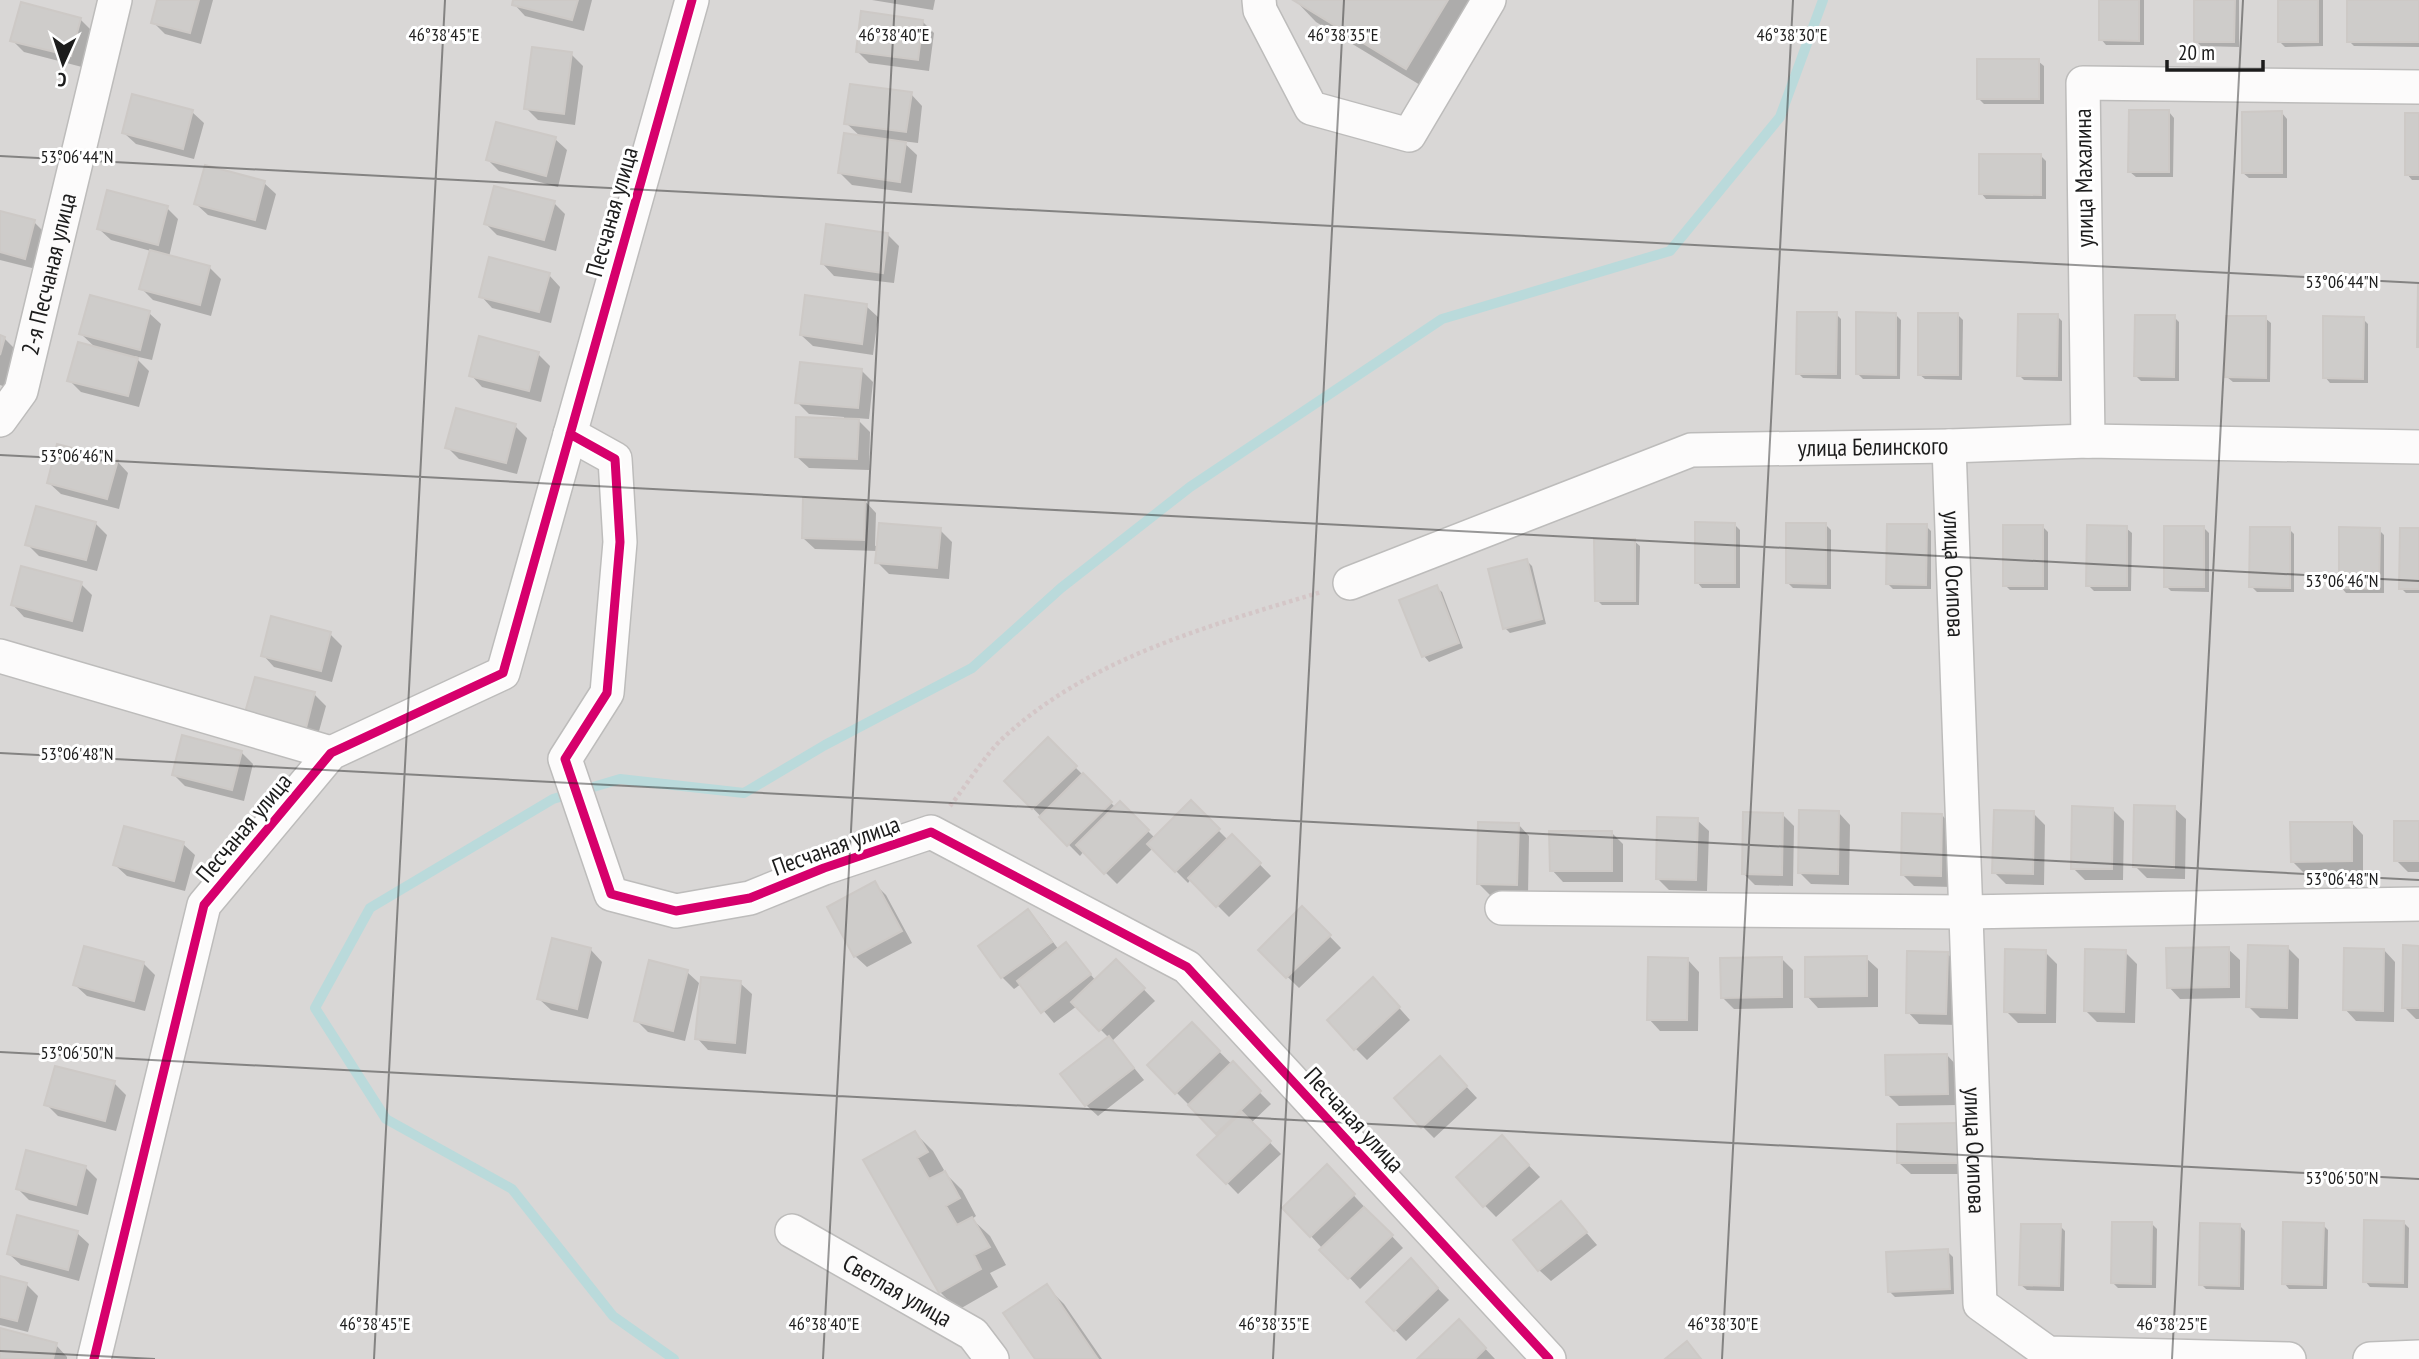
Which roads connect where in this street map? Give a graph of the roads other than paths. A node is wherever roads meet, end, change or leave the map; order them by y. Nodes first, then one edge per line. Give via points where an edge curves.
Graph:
1 (115, 0) edge
2 (692, 0) edge
3 (1259, 0) edge
4 (1489, 0) edge
5 (2419, 87) edge
6 (0, 420) edge
7 (570, 434) junction
8 (2088, 440) junction
9 (1948, 446) junction
10 (2419, 447) edge
11 (1350, 583) road end
12 (0, 656) edge
13 (331, 753) junction
14 (2419, 904) edge
15 (1502, 908) dead end
16 (1965, 912) junction
17 (792, 1231) dead end
18 (2419, 1357) edge
19 (94, 1359) edge
20 (992, 1359) edge
21 (1549, 1359) edge
22 (2289, 1359) edge
23 (2370, 1359) edge

1 - 6 street, 2-я Песчаная улица via 22,391
2 - 7 street, Песчаная улица
3 - 4 street via 1311,108 1409,135
5 - 8 street, улица Махалина via 2083,83
7 - 13 street, Песчаная улица via 503,673
7 - 21 street, Песчаная улица via 615,458 620,542 607,693 565,759 611,894 676,911 750,898 931,832 1187,967
8 - 9 street, улица Белинского
8 - 10 street, улица Белинского
9 - 11 street, улица Белинского via 1691,450
9 - 16 street, улица Осипова
12 - 13 street
13 - 19 street, Песчаная улица via 204,905
14 - 16 street
15 - 16 street
16 - 22 street, улица Осипова via 1980,1304 2048,1353
17 - 20 street, Светлая улица via 973,1334
18 - 23 street

